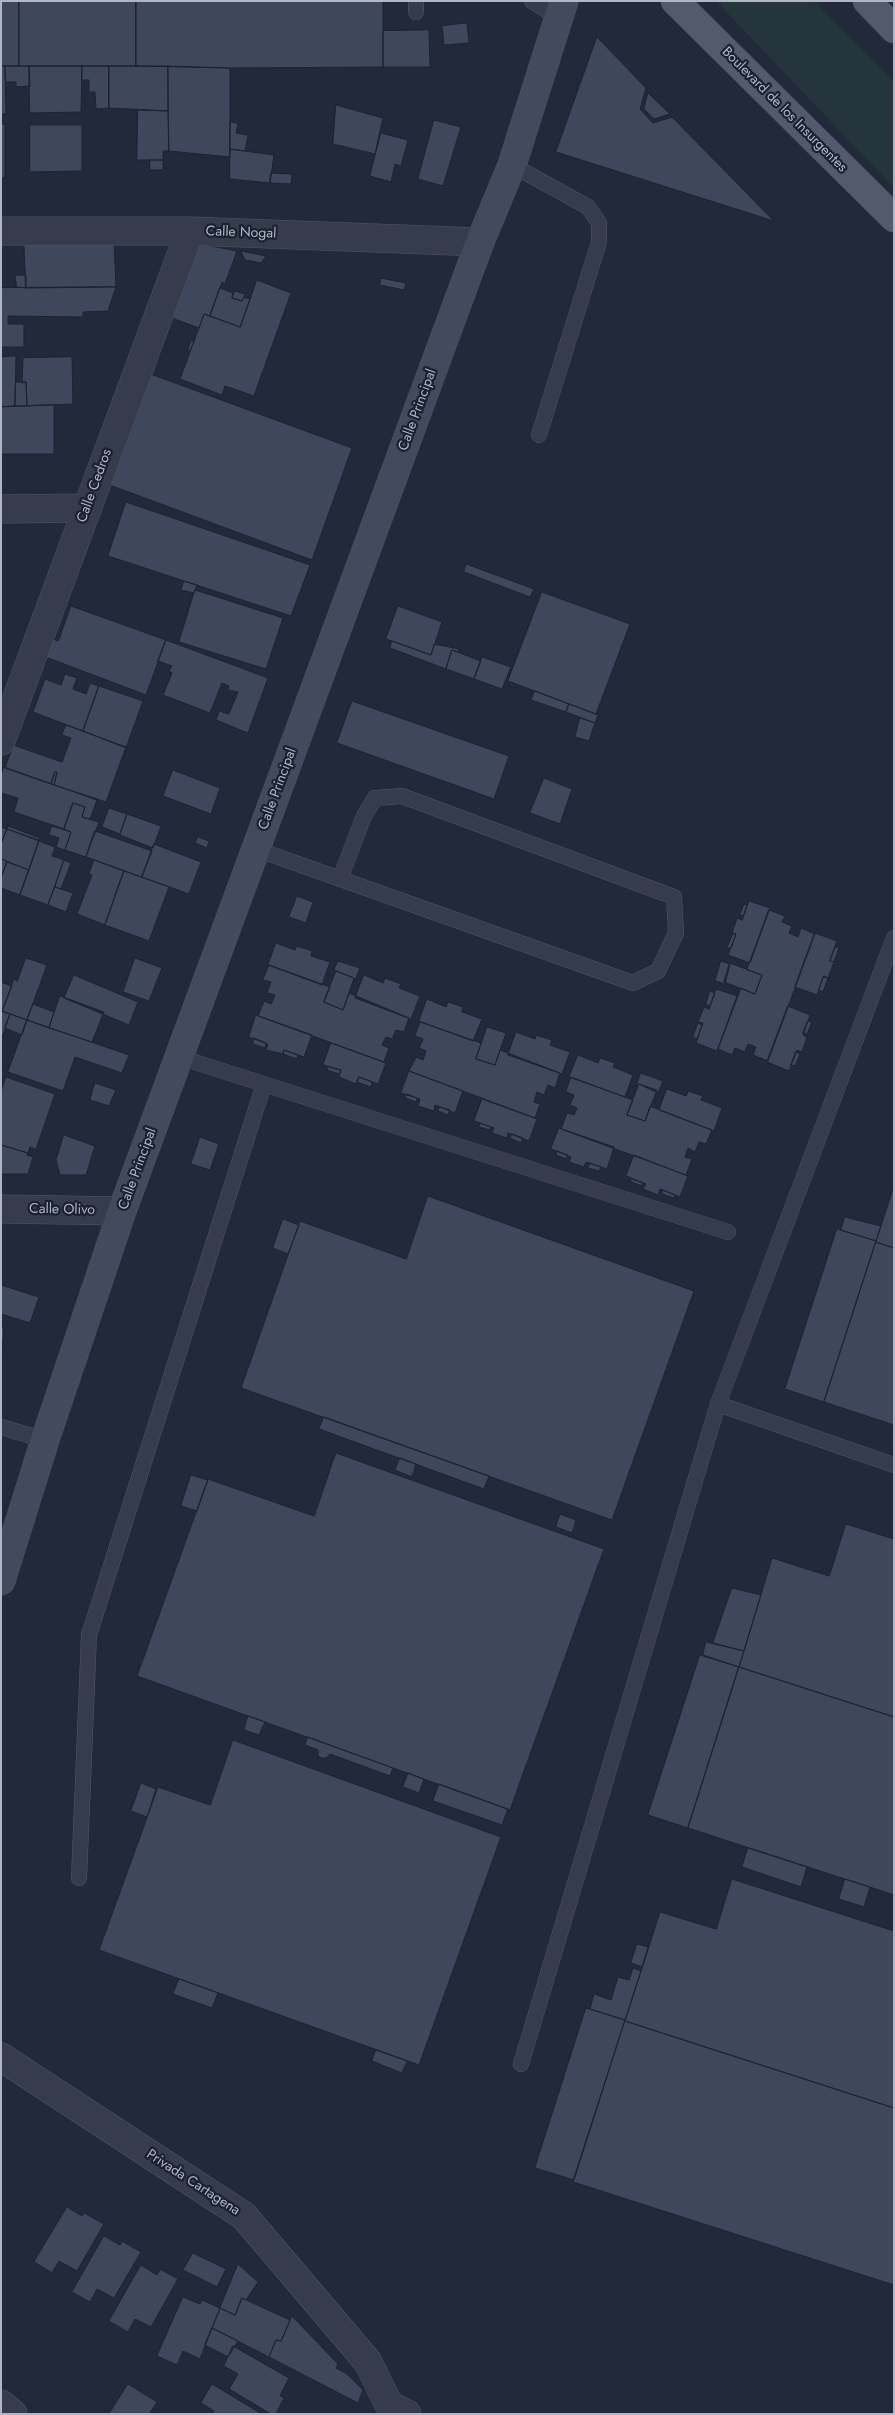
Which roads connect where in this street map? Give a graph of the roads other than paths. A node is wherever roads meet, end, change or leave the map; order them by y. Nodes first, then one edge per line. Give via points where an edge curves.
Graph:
1 (532, 1) edge
2 (674, 1) edge
3 (867, 1) edge
4 (560, 9) edge
5 (894, 28) edge
6 (512, 165) junction
7 (894, 218) edge
8 (1, 230) edge
9 (190, 231) junction
10 (480, 242) junction
11 (539, 435) dead end
12 (87, 508) junction
13 (1, 509) edge
14 (1, 742) edge
15 (256, 849) junction
16 (340, 879) junction
17 (894, 938) edge
18 (179, 1057) junction
19 (264, 1084) junction
20 (1, 1209) edge
21 (122, 1211) junction
22 (728, 1232) dead end
23 (718, 1404) junction
24 (1, 1427) edge
25 (45, 1440) junction
26 (894, 1465) edge
27 (1, 1581) edge
28 (79, 1878) dead end
29 (1, 2057) edge
30 (522, 2064) dead end
31 (1, 2404) edge
32 (395, 2411) edge
33 (13, 2414) edge

1 - 4 lane
2 - 7 main road, Boulevard de los Insurgentes
3 - 5 main road
4 - 6 street, Calle Principal
6 - 10 street, Calle Principal
6 - 11 lane via 588,207 599,223 599,242
8 - 9 street, Calle Nogal
9 - 10 street, Calle Nogal
9 - 12 street, Calle Cedros
10 - 15 street, Calle Principal
12 - 13 street
12 - 14 street, Calle Cedros
15 - 16 lane
15 - 18 street, Calle Principal
16 - 16 lane via 633,984 658,971 676,933 674,897 402,796 375,798 364,816
17 - 23 lane
18 - 19 lane
18 - 21 street, Calle Principal
19 - 22 lane
19 - 28 lane via 88,1635
20 - 21 street, Calle Olivo
21 - 25 street, Calle Principal
23 - 26 lane
23 - 30 lane
24 - 25 lane
25 - 27 street, Calle Principal
29 - 32 street, Privada Cartagena via 244,2216 368,2362
31 - 33 street

